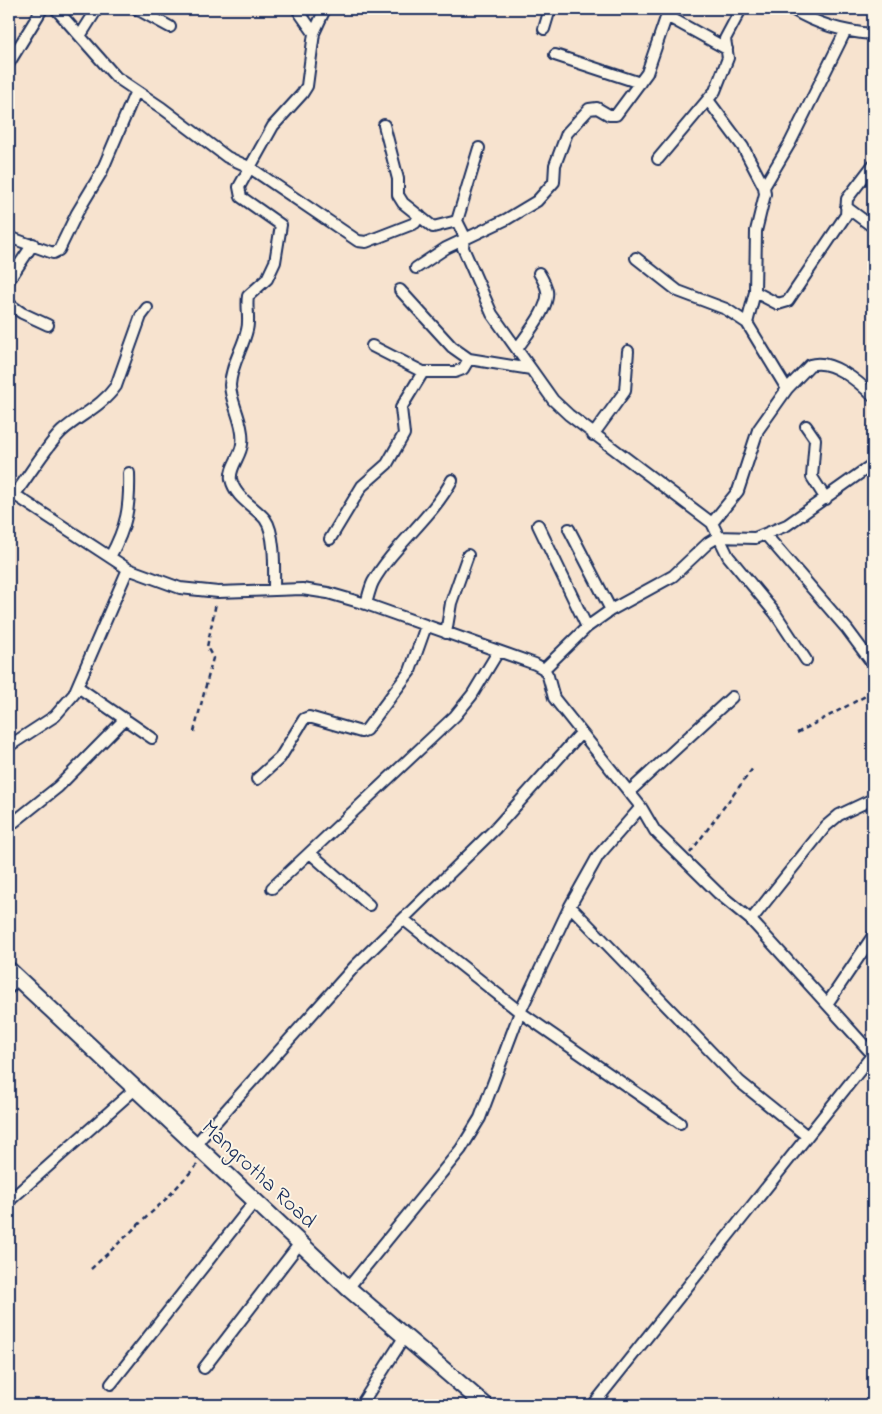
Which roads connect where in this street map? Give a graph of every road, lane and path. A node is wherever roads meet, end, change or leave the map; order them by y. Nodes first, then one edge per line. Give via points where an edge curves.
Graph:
1 (42, 9) edge
2 (56, 9) edge
3 (97, 9) edge
4 (137, 9) edge
5 (297, 9) edge
6 (325, 9) edge
7 (550, 9) edge
8 (741, 9) edge
9 (792, 9) edge
10 (668, 12) edge
11 (170, 27) dead end
12 (544, 29) dead end
13 (845, 32) junction
14 (314, 33) junction
15 (873, 34) edge
16 (80, 36) junction
17 (727, 49) junction
18 (555, 55) dead end
19 (9, 63) edge
20 (640, 83) junction
21 (136, 91) junction
22 (708, 100) junction
23 (384, 126) dead end
24 (480, 148) dead end
25 (658, 160) dead end
26 (873, 165) edge
27 (249, 166) junction
28 (764, 187) junction
29 (846, 207) junction
30 (420, 216) junction
31 (457, 221) junction
32 (873, 227) edge
33 (9, 237) edge
34 (464, 240) junction
35 (33, 244) junction
36 (636, 258) dead end
37 (416, 268) dead end
38 (539, 273) dead end
39 (9, 280) edge
40 (400, 290) dead end
41 (755, 292) junction
42 (9, 304) edge
43 (147, 308) dead end
44 (747, 323) junction
45 (48, 325) dead end
46 (372, 346) dead end
47 (517, 349) junction
48 (628, 351) dead end
49 (469, 359) junction
50 (531, 369) junction
51 (423, 372) junction
52 (787, 389) junction
53 (873, 396) edge
54 (806, 426) dead end
55 (593, 435) junction
56 (873, 464) edge
57 (129, 473) dead end
58 (452, 480) dead end
59 (12, 493) edge
60 (826, 499) junction
61 (712, 523) junction
62 (538, 525) dead end
63 (569, 528) dead end
64 (765, 534) junction
65 (718, 538) junction
66 (330, 539) dead end
67 (468, 555) dead end
68 (110, 557) junction
69 (128, 569) junction
70 (274, 590) junction
71 (218, 592) junction
72 (366, 604) junction
73 (611, 610) junction
74 (426, 626) junction
75 (587, 627) junction
76 (446, 633) junction
77 (498, 652) junction
78 (806, 660) dead end
79 (873, 664) edge
80 (544, 669) junction
81 (78, 686) junction
82 (873, 692) edge
83 (732, 697) dead end
84 (125, 719) junction
85 (194, 732) dead end
86 (582, 733) junction
87 (797, 733) dead end
88 (152, 738) dead end
89 (9, 746) edge
90 (753, 768) dead end
91 (257, 779) dead end
92 (629, 792) junction
93 (873, 799) edge
94 (641, 807) junction
95 (9, 826) edge
96 (310, 853) junction
97 (685, 860) junction
98 (272, 888) dead end
99 (369, 905) dead end
100 (570, 906) junction
101 (403, 919) junction
102 (751, 920) junction
103 (873, 936) edge
104 (12, 979) edge
105 (827, 1004) junction
106 (520, 1012) junction
107 (873, 1055) edge
108 (135, 1089) junction
109 (680, 1123) dead end
110 (807, 1136) junction
111 (200, 1150) junction
112 (255, 1201) junction
113 (9, 1202) edge
114 (300, 1243) junction
115 (91, 1269) dead end
116 (348, 1288) junction
117 (405, 1336) junction
118 (204, 1368) dead end
119 (111, 1384) dead end
120 (361, 1405) edge
121 (485, 1405) edge
122 (593, 1405) edge

1 - 19 street
2 - 16 street
3 - 16 street
4 - 11 street
5 - 14 street
6 - 14 street
7 - 12 street
8 - 17 street via 726,39
9 - 13 street via 808,19
10 - 17 street
10 - 20 street via 647,73
13 - 15 street
13 - 28 street via 790,143
14 - 27 street via 307,86 273,126
16 - 21 street via 116,77
17 - 22 street via 728,58 715,92
18 - 20 street
20 - 34 street via 616,115 593,108 577,120 567,133 555,165 554,182 537,201
21 - 27 street via 227,158
21 - 35 street via 101,173 77,212 60,250 53,253
22 - 25 street
22 - 28 street via 742,147
23 - 30 street via 398,179 398,195
24 - 31 street
26 - 29 street via 847,199
27 - 30 street via 358,240 366,242 415,223
27 - 70 street via 239,187 241,197 278,220 282,231 276,262 267,279 248,296 248,329 230,386 238,409 243,442 231,480 235,491 269,527
28 - 41 street via 756,231
29 - 32 street
29 - 41 street via 846,215 788,301 778,304
30 - 31 street via 433,227
31 - 34 street
33 - 35 street
34 - 37 street
34 - 47 street via 463,248 492,314
35 - 39 street
36 - 44 street via 678,291 726,308
38 - 47 street via 547,290 547,300
40 - 49 street via 452,347
41 - 44 street
42 - 45 street
43 - 59 street via 109,396 100,406 61,432
44 - 52 street
46 - 51 street
47 - 50 street
48 - 55 street via 625,391
49 - 50 street
49 - 51 street via 463,369 455,372
50 - 55 street via 553,400
51 - 66 street via 401,408 404,434 387,464 362,486
52 - 53 street via 817,362 858,380
52 - 61 street via 758,430 738,491
54 - 60 street via 815,439 812,478
55 - 61 street
56 - 60 street
57 - 68 street via 127,520
58 - 72 street via 444,495 373,582
59 - 68 street
60 - 64 street via 787,525
61 - 65 street
62 - 75 street
63 - 73 street
64 - 65 street via 755,538
64 - 79 street
65 - 73 street via 708,543 673,576
65 - 78 street
67 - 76 street via 451,603
68 - 69 street
69 - 71 street via 180,588
69 - 81 street
70 - 71 street
70 - 72 street via 311,590
71 - 85 path via 207,647 213,658
72 - 74 street
73 - 75 street
74 - 76 street
74 - 91 street via 410,670 366,730 361,732 309,717 304,719 280,758
75 - 80 street
76 - 77 street
77 - 80 street
77 - 96 street via 455,716
80 - 86 street via 554,698
81 - 84 street
81 - 89 street via 55,716
82 - 87 path
83 - 92 street
84 - 88 street
84 - 95 street via 58,788
86 - 92 street
86 - 101 street via 495,829
90 - 97 path
92 - 94 street
93 - 102 street via 839,815 826,826
94 - 97 street via 656,831
94 - 100 street via 598,856
96 - 98 street
96 - 99 street
97 - 102 street
100 - 106 street
100 - 110 street via 740,1082
101 - 106 street
101 - 111 street via 356,966
102 - 105 street
103 - 105 street
104 - 108 main road, Mangrotha Road
105 - 107 street
106 - 109 street
106 - 116 street via 480,1118 462,1148
107 - 110 street
108 - 111 main road, Mangrotha Road
108 - 113 street
110 - 122 street
111 - 112 main road, Mangrotha Road
111 - 115 path via 167,1198
112 - 114 main road, Mangrotha Road
112 - 119 street
114 - 116 main road, Mangrotha Road
114 - 118 street
116 - 117 main road, Mangrotha Road
117 - 120 street
117 - 121 main road, Mangrotha Road

